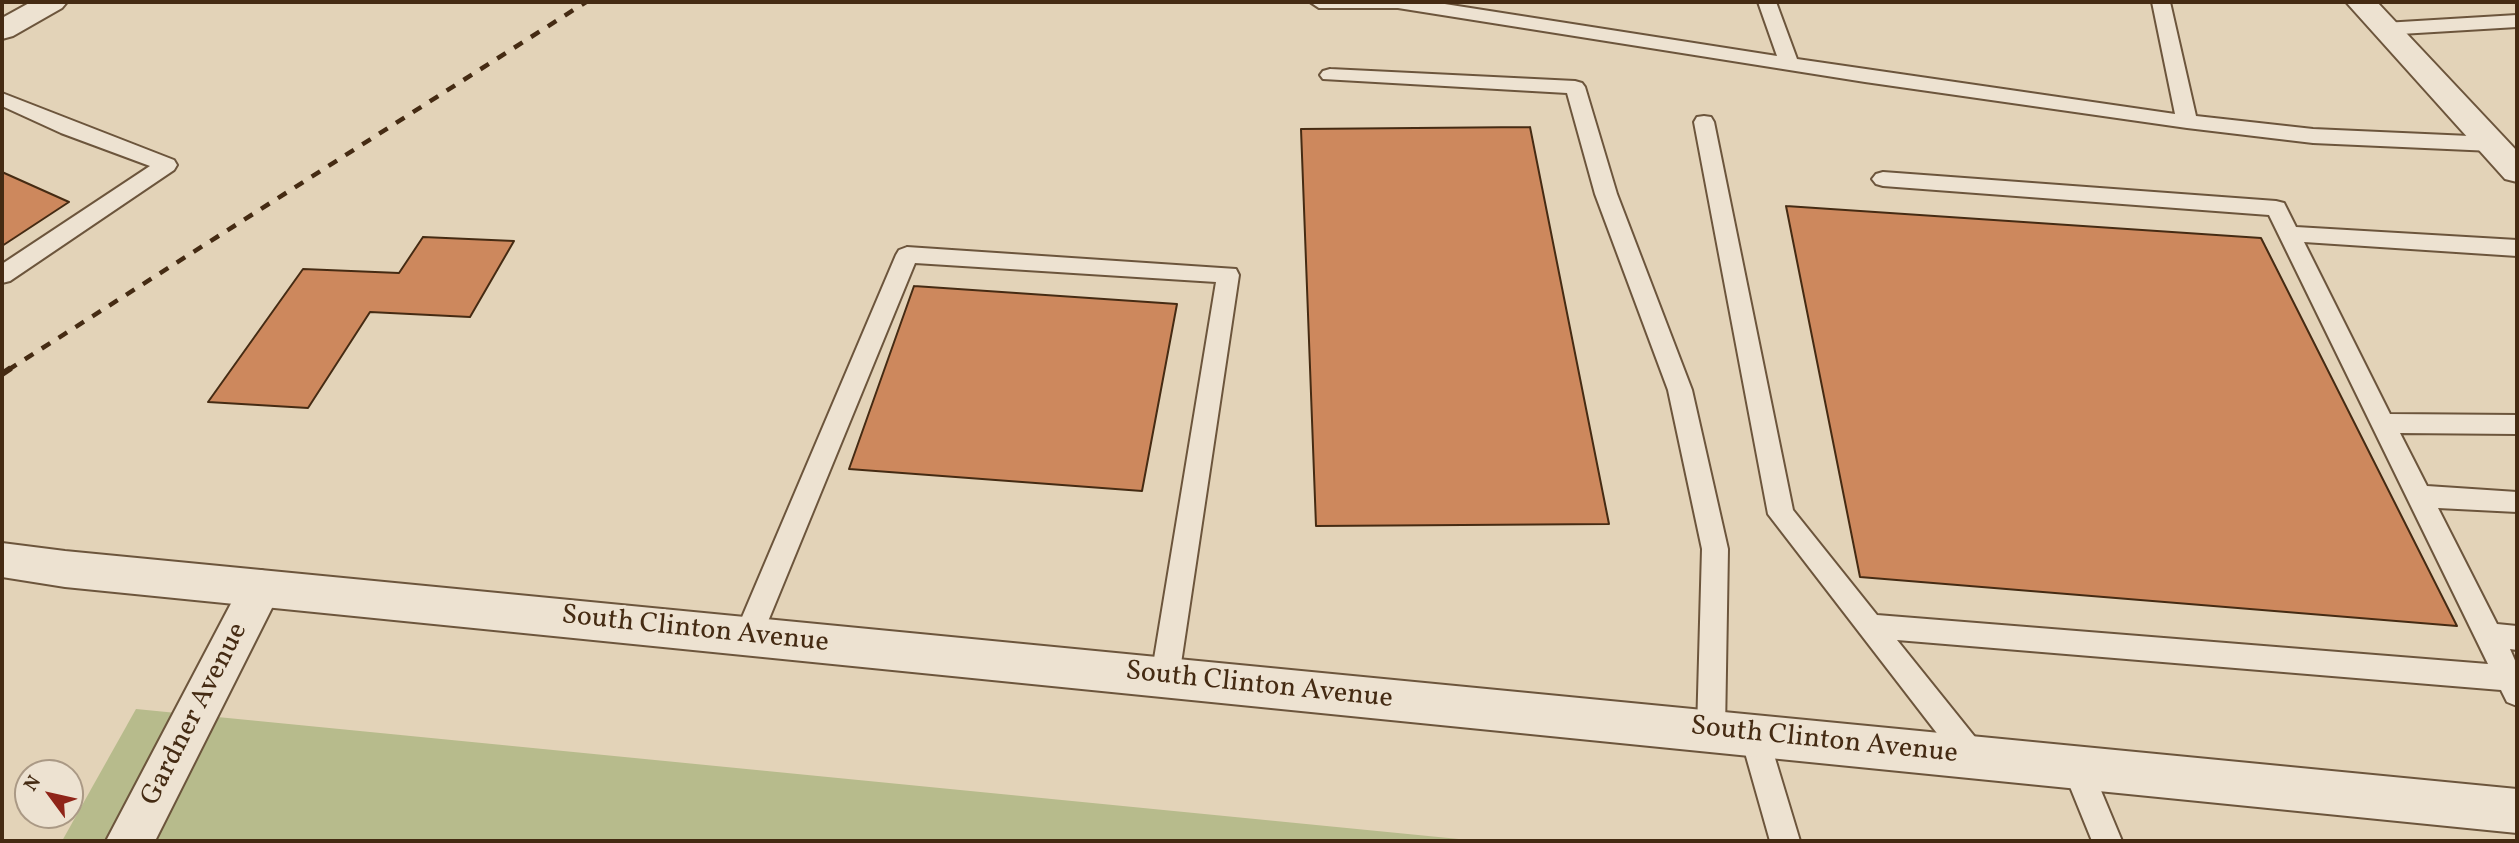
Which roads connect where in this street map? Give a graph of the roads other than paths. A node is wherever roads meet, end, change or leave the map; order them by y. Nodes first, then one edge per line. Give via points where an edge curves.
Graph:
1 (52, 2) edge
2 (1320, 2) edge
3 (1398, 2) edge
4 (1767, 2) edge
5 (2161, 2) edge
6 (2361, 2) edge
7 (2517, 21) edge
8 (3, 28) edge
9 (2384, 29) junction
10 (1789, 63) junction
11 (1330, 75) dead end
12 (2, 99) edge
13 (1704, 122) dead end
14 (2187, 122) junction
15 (2492, 144) junction
16 (2517, 170) edge
17 (1884, 179) dead end
18 (2289, 234) junction
19 (2517, 248) edge
20 (2, 275) edge
21 (2383, 424) junction
22 (2517, 424) edge
23 (2419, 496) junction
24 (2517, 502) edge
25 (2, 560) edge
26 (261, 588) junction
27 (1871, 626) junction
28 (2488, 635) junction
29 (747, 636) junction
30 (2517, 638) edge
31 (1165, 677) junction
32 (2513, 686) edge
33 (1733, 733) junction
34 (1973, 757) junction
35 (2077, 767) junction
36 (2517, 810) edge
37 (130, 841) edge
38 (1785, 841) edge
39 (2107, 841) edge

1 - 8 street
2 - 3 lane
3 - 10 lane
4 - 10 lane
5 - 14 lane
6 - 9 street
7 - 9 lane
9 - 15 street
10 - 14 lane
11 - 33 lane via 1575,87 1606,194 1680,390 1715,549
12 - 20 lane via 167,165
13 - 27 lane via 1781,514
14 - 15 lane via 2313,136
15 - 16 street
17 - 18 lane via 2276,208
18 - 19 lane
18 - 21 lane
21 - 22 lane
21 - 23 lane
23 - 24 lane
23 - 28 lane
25 - 26 street, South Clinton Avenue
26 - 29 street, South Clinton Avenue
26 - 37 street, Gardner Avenue
27 - 32 lane
27 - 34 lane
28 - 30 lane
28 - 32 lane
29 - 31 street, South Clinton Avenue
29 - 31 lane via 907,255 1228,275
31 - 33 street, South Clinton Avenue
33 - 34 street, South Clinton Avenue
33 - 38 lane
34 - 35 street, South Clinton Avenue
35 - 36 street, South Clinton Avenue
35 - 39 lane

